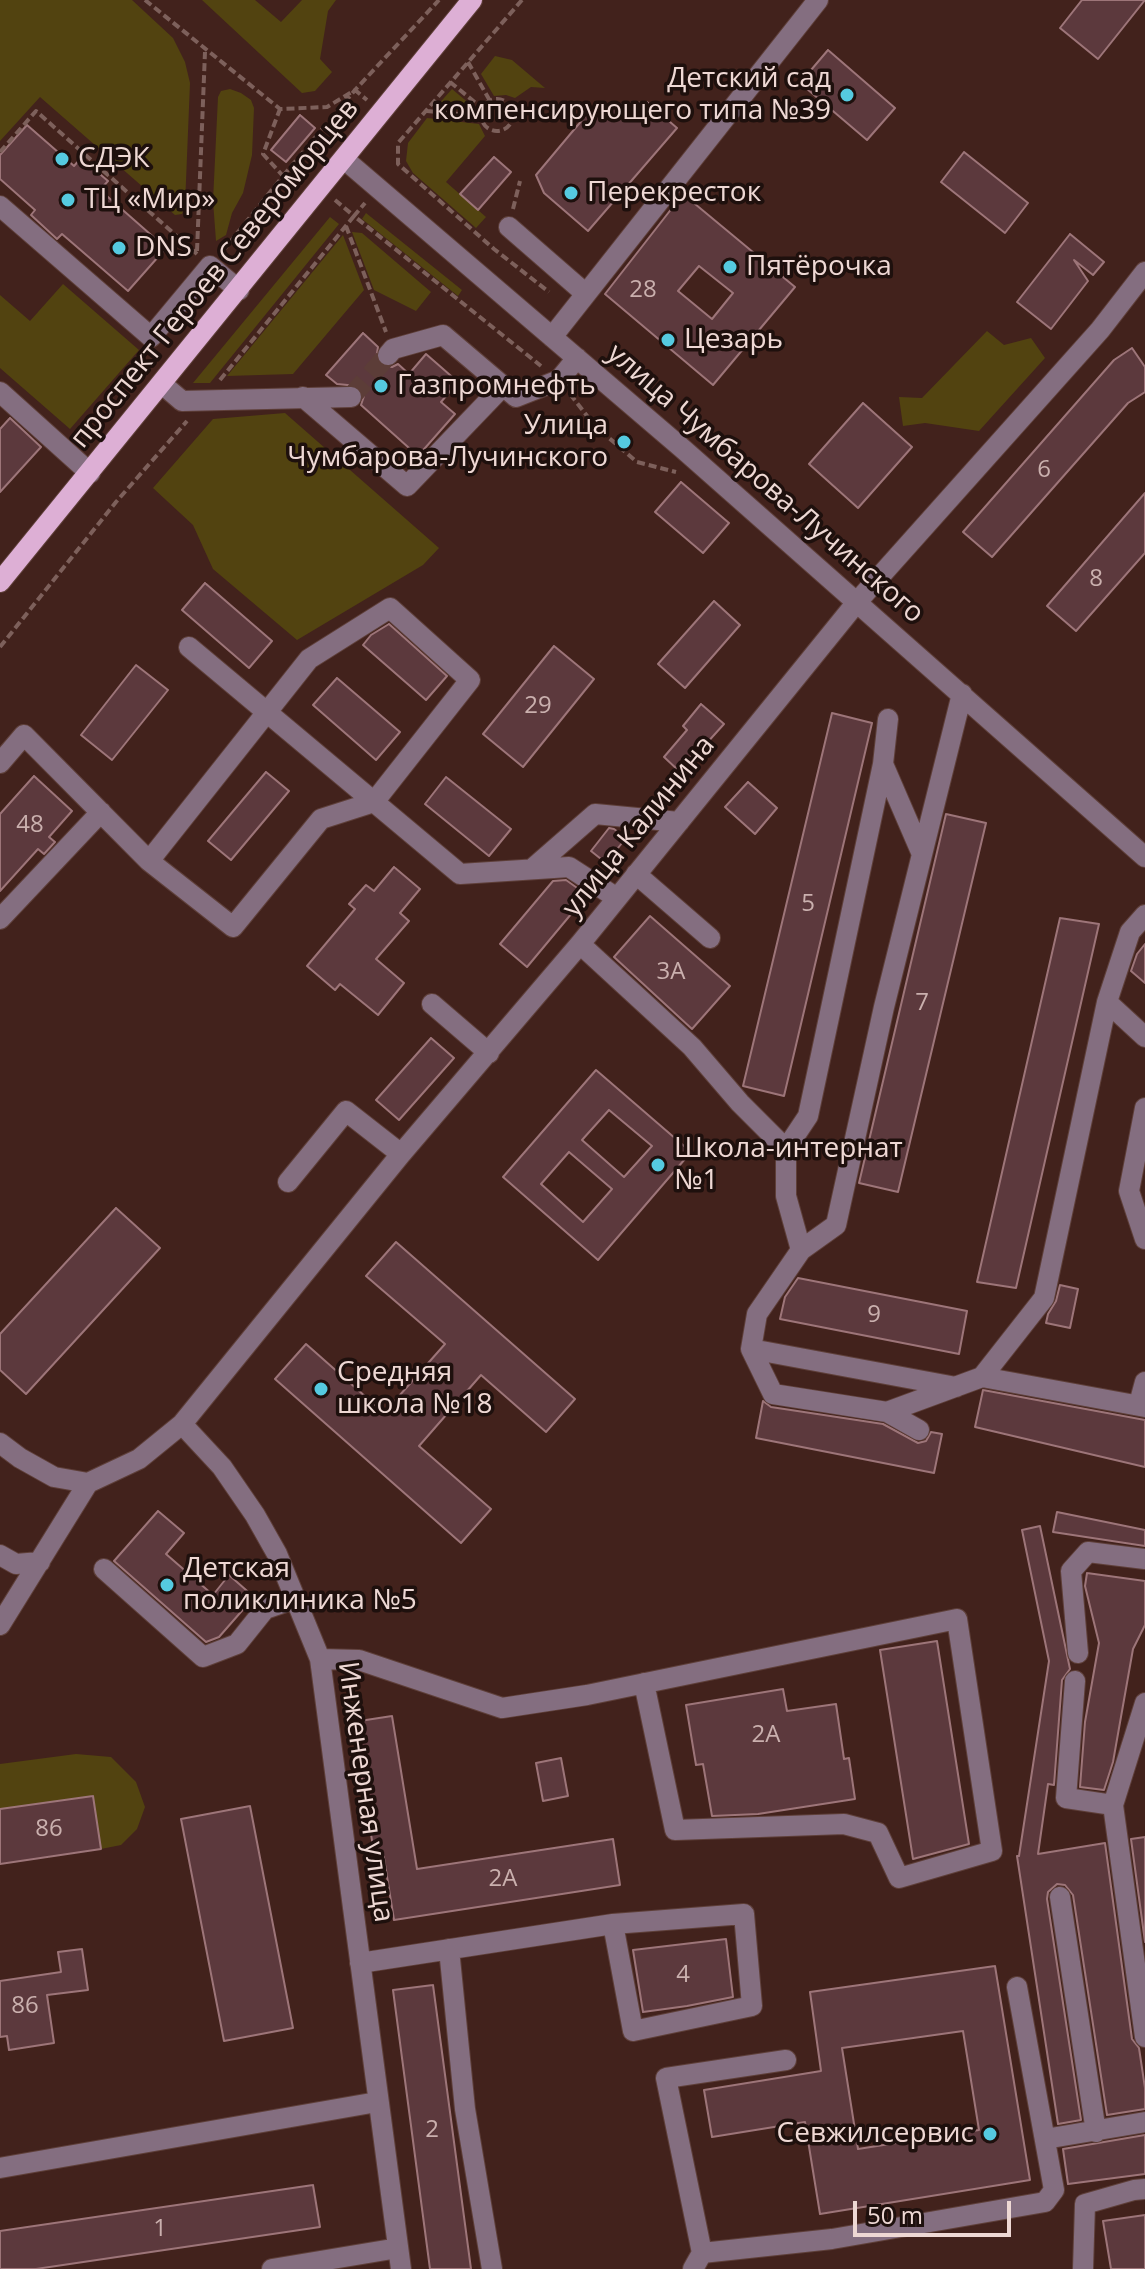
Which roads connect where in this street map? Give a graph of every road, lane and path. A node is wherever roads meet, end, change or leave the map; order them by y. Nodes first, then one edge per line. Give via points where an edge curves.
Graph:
1 (145, 0) edge
2 (439, 0) edge
3 (472, 0) edge
4 (522, 0) edge
5 (818, 0) edge
6 (205, 51) junction
7 (468, 62) junction
8 (450, 82) junction
9 (355, 90) junction
10 (490, 101) junction
11 (482, 108) junction
12 (280, 109) junction
13 (382, 111) junction
14 (426, 111) junction
15 (481, 116) junction
16 (407, 133) junction
17 (0, 152) edge
18 (344, 159) junction
19 (283, 176) junction
20 (520, 181) dead end
21 (0, 206) edge
22 (346, 226) junction
23 (509, 227) joint
24 (210, 266) junction
25 (1145, 272) edge
26 (239, 290) junction
27 (580, 302) junction
28 (552, 337) junction
29 (390, 352) joint
30 (577, 358) junction
31 (559, 380) junction
32 (162, 384) junction
33 (503, 386) junction
34 (0, 392) edge
35 (303, 397) junction
36 (351, 397) dead end
37 (204, 400) junction
38 (90, 473) junction
39 (687, 475) dead end
40 (0, 582) edge
41 (857, 602) junction
42 (0, 647) edge
43 (189, 647) dead end
44 (962, 694) junction
45 (268, 714) junction
46 (888, 719) dead end
47 (0, 763) edge
48 (883, 764) junction
49 (374, 802) junction
50 (101, 812) junction
51 (679, 822) junction
52 (921, 852) junction
53 (1145, 857) edge
54 (149, 861) junction
55 (532, 869) junction
56 (636, 874) junction
57 (617, 898) junction
58 (1145, 915) edge
59 (0, 919) edge
60 (710, 938) dead end
61 (580, 944) junction
62 (1107, 1002) junction
63 (432, 1004) dead end
64 (1145, 1037) edge
65 (489, 1053) junction
66 (1145, 1108) edge
67 (786, 1149) junction
68 (401, 1154) junction
69 (288, 1182) dead end
70 (1145, 1239) edge
71 (801, 1250) junction
72 (751, 1349) junction
73 (982, 1377) junction
74 (1145, 1382) edge
75 (956, 1387) junction
76 (1142, 1406) edge
77 (887, 1412) junction
78 (182, 1424) junction
79 (919, 1430) dead end
80 (0, 1443) edge
81 (88, 1483) junction
82 (0, 1555) edge
83 (1145, 1559) edge
84 (40, 1562) junction
85 (104, 1569) dead end
86 (294, 1599) junction
87 (0, 1625) edge
88 (1078, 1653) dead end
89 (320, 1659) junction
90 (1075, 1681) dead end
91 (644, 1683) junction
92 (1145, 1703) edge
93 (1113, 1805) junction
94 (1060, 1897) dead end
95 (613, 1924) junction
96 (449, 1949) junction
97 (360, 1963) junction
98 (1017, 1987) dead end
99 (1145, 2037) edge
100 (786, 2060) dead end
101 (377, 2102) junction
102 (1145, 2122) edge
103 (1096, 2132) junction
104 (1045, 2139) junction
105 (0, 2168) edge
106 (1145, 2189) edge
107 (399, 2259) edge
108 (697, 2261) edge
109 (272, 2269) edge
110 (492, 2269) edge
111 (1083, 2269) edge

1 - 6 path
2 - 9 path
3 - 13 main road, проспект Героев Североморцев
4 - 7 path
5 - 27 street
6 - 12 path
6 - 17 path via 197,254 36,111
7 - 8 path
7 - 10 path
8 - 11 path
8 - 14 path
9 - 12 path via 327,107
9 - 13 path
9 - 19 path
10 - 11 path
10 - 15 path via 508,104 513,115 509,126 498,132 486,128
11 - 15 path
12 - 19 path via 263,154
13 - 16 path
13 - 18 main road, проспект Героев Североморцев
14 - 15 path
14 - 16 path
16 - 27 path via 398,143 398,164 494,249
18 - 26 main road, проспект Героев Североморцев
18 - 28 street, улица Чумбарова-Лучинского
19 - 24 path
20 - 23 path
21 - 24 street via 151,337
22 - 29 path
22 - 31 path via 354,216
22 - 37 path
23 - 27 street
24 - 26 street
25 - 41 street, улица Калинина via 1100,330
26 - 32 main road, проспект Героев Североморцев
27 - 28 street
28 - 30 street, улица Чумбарова-Лучинского
29 - 33 street via 443,335
30 - 31 street
30 - 41 street, улица Чумбарова-Лучинского
31 - 33 street via 516,397
31 - 39 path via 595,426 637,462
32 - 37 street via 182,401
32 - 38 main road, проспект Героев Североморцев
33 - 35 street via 407,486
34 - 38 street
35 - 36 street
35 - 37 street
37 - 42 path
38 - 40 main road, проспект Героев Североморцев
41 - 44 street, улица Чумбарова-Лучинского
41 - 51 street, улица Калинина
43 - 45 street
44 - 52 street
44 - 53 street, улица Чумбарова-Лучинского
45 - 49 street
45 - 49 street via 309,659 390,608 470,680
45 - 54 street
46 - 48 street
47 - 50 street via 24,735
48 - 52 street
48 - 67 street via 808,1116
49 - 54 street via 321,819 233,927
49 - 55 street via 460,874
50 - 54 street
50 - 59 street
51 - 55 street via 595,814
51 - 56 street, улица Калинина
52 - 71 street via 836,1225
55 - 57 street via 569,867
56 - 57 street, улица Калинина
56 - 60 street
57 - 61 street, улица Калинина
58 - 62 street via 1130,932
61 - 65 street, улица Калинина
61 - 67 street via 692,1047
62 - 64 street
62 - 73 street via 1044,1298
63 - 65 street
65 - 68 street, улица Калинина
66 - 70 street via 1129,1191
67 - 71 street via 786,1196
68 - 69 street via 346,1111
68 - 78 street, улица Калинина
71 - 72 street via 757,1314
72 - 75 street
72 - 77 street via 773,1394
73 - 75 street
73 - 76 street
74 - 76 street
75 - 77 street
77 - 79 street
78 - 81 street via 139,1459
78 - 86 street, Инженерная улица via 222,1467 255,1515
80 - 81 street via 54,1477
81 - 84 street
82 - 84 street via 16,1564
83 - 88 street via 1088,1552 1071,1571
84 - 87 street
85 - 86 street via 203,1657 237,1644 265,1609
86 - 89 street, Инженерная улица
89 - 91 street via 359,1660 502,1708
89 - 97 street, Инженерная улица
90 - 93 street via 1066,1798
91 - 91 street via 675,1830 844,1824 878,1833 899,1878 992,1851 957,1619
92 - 93 street
93 - 99 street
94 - 103 street
95 - 95 street via 633,2031 752,2006 744,1914
95 - 96 street
96 - 97 street
96 - 110 street via 465,2109
97 - 101 street, Инженерная улица
98 - 104 street
100 - 108 street via 666,2078
101 - 105 street
101 - 107 street, Инженерная улица
102 - 103 street
103 - 104 street
104 - 108 street via 1054,2190 1045,2202
106 - 111 street via 1085,2204
107 - 109 street

